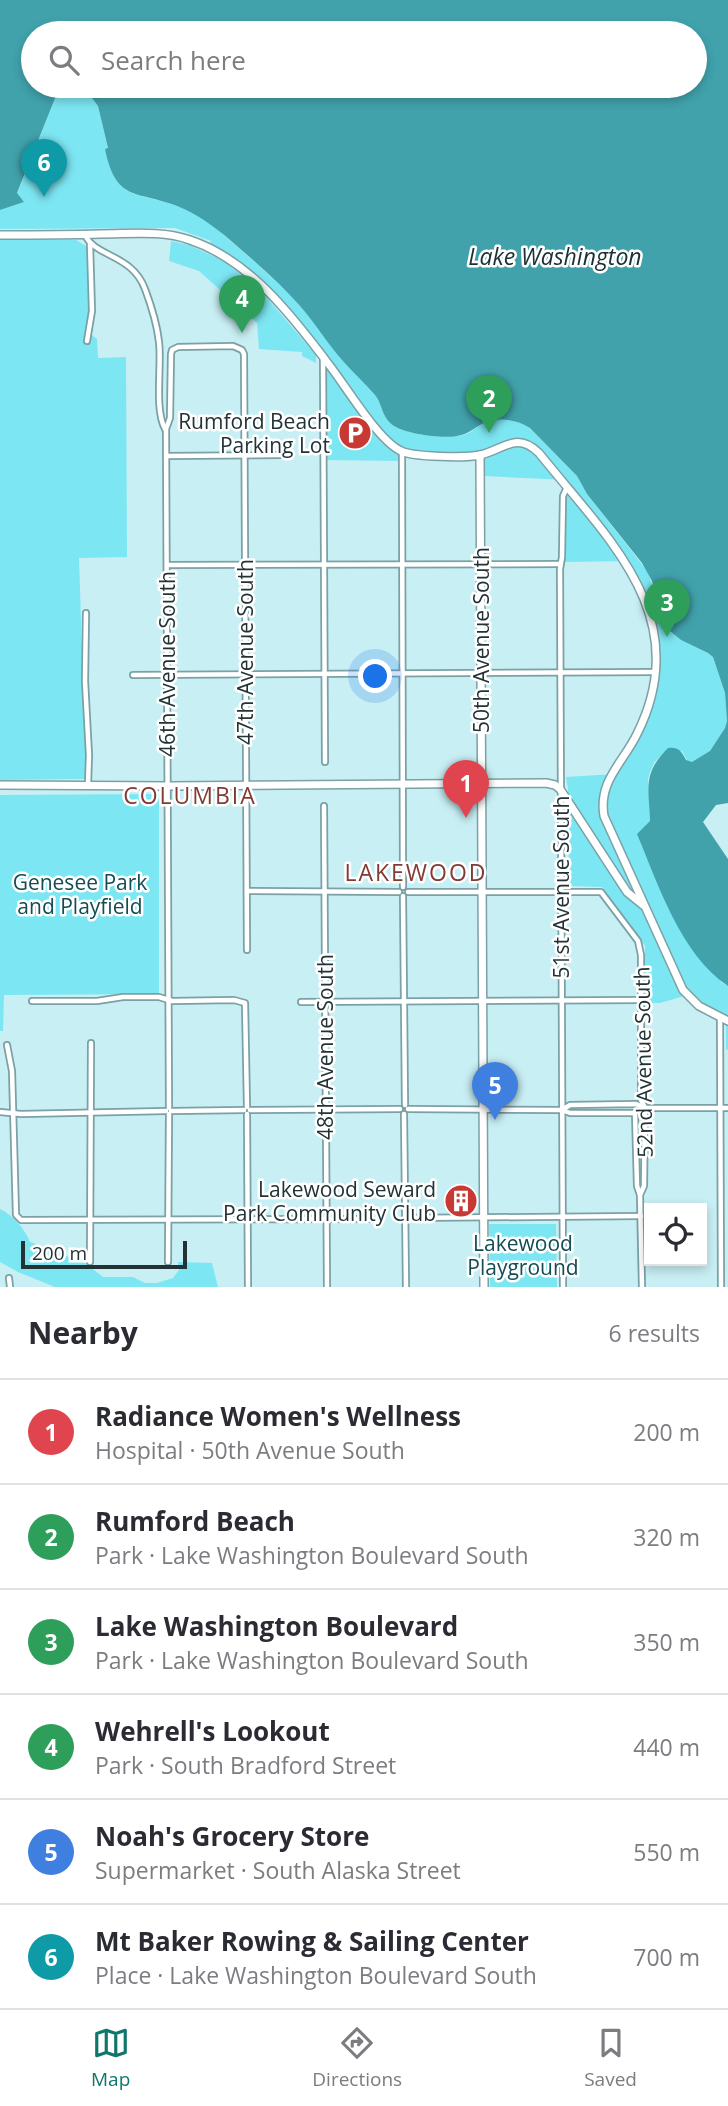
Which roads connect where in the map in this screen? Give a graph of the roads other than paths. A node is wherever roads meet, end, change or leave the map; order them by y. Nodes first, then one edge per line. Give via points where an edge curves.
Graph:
1 (85, 235) junction
2 (0, 236) edge
3 (90, 243) junction
4 (87, 341) dead end
5 (244, 354) joint
6 (323, 356) junction
7 (166, 429) junction
8 (402, 452) junction
9 (245, 455) junction
10 (280, 455) dead end
11 (480, 455) junction
12 (166, 456) junction
13 (566, 488) junction
14 (324, 564) junction
15 (402, 564) junction
16 (481, 564) junction
17 (560, 564) junction
18 (167, 565) junction
19 (245, 565) junction
20 (86, 612) dead end
21 (657, 672) junction
22 (561, 673) junction
23 (324, 674) junction
24 (403, 674) junction
25 (482, 674) junction
26 (134, 675) dead end
27 (167, 675) junction
28 (245, 675) junction
29 (325, 762) dead end
30 (481, 783) junction
31 (404, 784) junction
32 (0, 785) edge
33 (88, 785) junction
34 (246, 785) junction
35 (167, 786) junction
36 (560, 789) junction
37 (324, 806) dead end
38 (247, 891) junction
39 (325, 891) junction
40 (481, 891) junction
41 (561, 891) junction
42 (403, 892) junction
43 (643, 905) junction
44 (247, 950) dead end
45 (169, 1000) junction
46 (325, 1000) junction
47 (404, 1000) junction
48 (482, 1000) junction
49 (561, 1000) junction
50 (641, 1000) junction
51 (33, 1001) dead end
52 (300, 1002) dead end
53 (724, 1019) edge
54 (92, 1043) dead end
55 (7, 1045) dead end
56 (645, 1108) junction
57 (720, 1108) junction
58 (728, 1108) edge
59 (404, 1109) junction
60 (482, 1109) junction
61 (247, 1110) junction
62 (326, 1110) junction
63 (562, 1110) junction
64 (169, 1111) junction
65 (0, 1112) edge
66 (91, 1112) junction
67 (13, 1113) junction
68 (640, 1195) junction
69 (641, 1216) junction
70 (483, 1217) junction
71 (405, 1218) junction
72 (563, 1218) junction
73 (247, 1219) junction
74 (326, 1219) junction
75 (371, 1219) dead end
76 (169, 1220) junction
77 (90, 1221) junction
78 (90, 1262) dead end
79 (168, 1262) dead end
80 (9, 1278) dead end
81 (10, 1287) edge
82 (248, 1287) edge
83 (327, 1287) edge
84 (405, 1287) edge
85 (484, 1287) edge
86 (563, 1287) edge
87 (642, 1287) edge
88 (721, 1287) edge

1 - 2 street
1 - 3 street, 46th Avenue South
1 - 6 street via 155,234 210,248 261,286
3 - 4 street via 92,311
3 - 7 street, 46th Avenue South via 132,268 143,285 159,342 160,416
5 - 7 street, 46th Avenue South via 233,346 178,346 172,350
5 - 9 street, 47th Avenue South
6 - 8 street via 386,439
6 - 14 street
7 - 12 street, 46th Avenue South
8 - 11 street
8 - 15 street
9 - 10 street
9 - 12 street
9 - 19 street, 47th Avenue South
11 - 13 street via 505,444 526,444 539,453
11 - 16 street, 50th Avenue South
12 - 18 street, 46th Avenue South
13 - 17 street, 51st Avenue South
13 - 21 street via 617,548 637,580 653,625
14 - 15 street
14 - 19 street
14 - 23 street
15 - 16 street
15 - 24 street
16 - 17 street
16 - 25 street, 50th Avenue South
17 - 22 street, 51st Avenue South
18 - 19 street
18 - 27 street, 46th Avenue South
19 - 28 street, 47th Avenue South
20 - 33 street
21 - 22 street
21 - 43 street via 642,724 602,799 607,826
22 - 25 street
22 - 36 street, 51st Avenue South
23 - 24 street
23 - 28 street
23 - 29 street
24 - 25 street
24 - 31 street
25 - 30 street, 50th Avenue South
26 - 27 street
27 - 28 street
27 - 35 street, 46th Avenue South
28 - 34 street, 47th Avenue South
30 - 31 street
30 - 36 street via 546,783
30 - 40 street, 50th Avenue South
31 - 34 street
31 - 42 street
32 - 33 street
33 - 35 street
34 - 35 street
34 - 38 street, 47th Avenue South
35 - 45 street, 46th Avenue South
36 - 41 street, 51st Avenue South
36 - 43 street via 627,892
37 - 39 street, 48th Avenue South
38 - 39 street
38 - 44 street, 47th Avenue South
39 - 42 street
39 - 46 street, 48th Avenue South
40 - 41 street
40 - 42 street
40 - 48 street, 50th Avenue South
41 - 49 street, 51st Avenue South
41 - 50 street, 52nd Avenue South via 597,891 606,897 640,945
42 - 47 street
43 - 53 street via 683,990 699,1006
45 - 51 street
45 - 61 street via 245,1003
45 - 64 street, 46th Avenue South
46 - 47 street
46 - 52 street
46 - 62 street, 48th Avenue South
47 - 48 street
47 - 59 street
48 - 49 street
48 - 60 street, 50th Avenue South
49 - 50 street
49 - 63 street, 51st Avenue South
50 - 56 street, 52nd Avenue South via 641,1100
53 - 57 street
54 - 66 street
55 - 67 street
56 - 57 street
56 - 63 street via 636,1104 570,1105
56 - 68 street, 52nd Avenue South
57 - 58 street
57 - 88 street
59 - 60 street
59 - 62 street
59 - 71 street
60 - 63 street
60 - 70 street, 50th Avenue South
61 - 62 street
61 - 64 street
61 - 73 street
62 - 74 street, 48th Avenue South
63 - 68 street, 52nd Avenue South via 633,1112 637,1116
63 - 72 street, 51st Avenue South
64 - 66 street
64 - 76 street, 46th Avenue South
65 - 67 street
66 - 67 street
66 - 77 street
67 - 77 street via 18,1219
68 - 69 street, 52nd Avenue South
69 - 72 street
69 - 87 street, 52nd Avenue South
70 - 71 street
70 - 72 street
70 - 85 street, 50th Avenue South
71 - 84 street
72 - 86 street, 51st Avenue South
73 - 74 street
73 - 76 street
73 - 82 street
74 - 75 street
74 - 83 street, 48th Avenue South
76 - 77 street
76 - 79 street, 46th Avenue South
77 - 78 street
80 - 81 street

